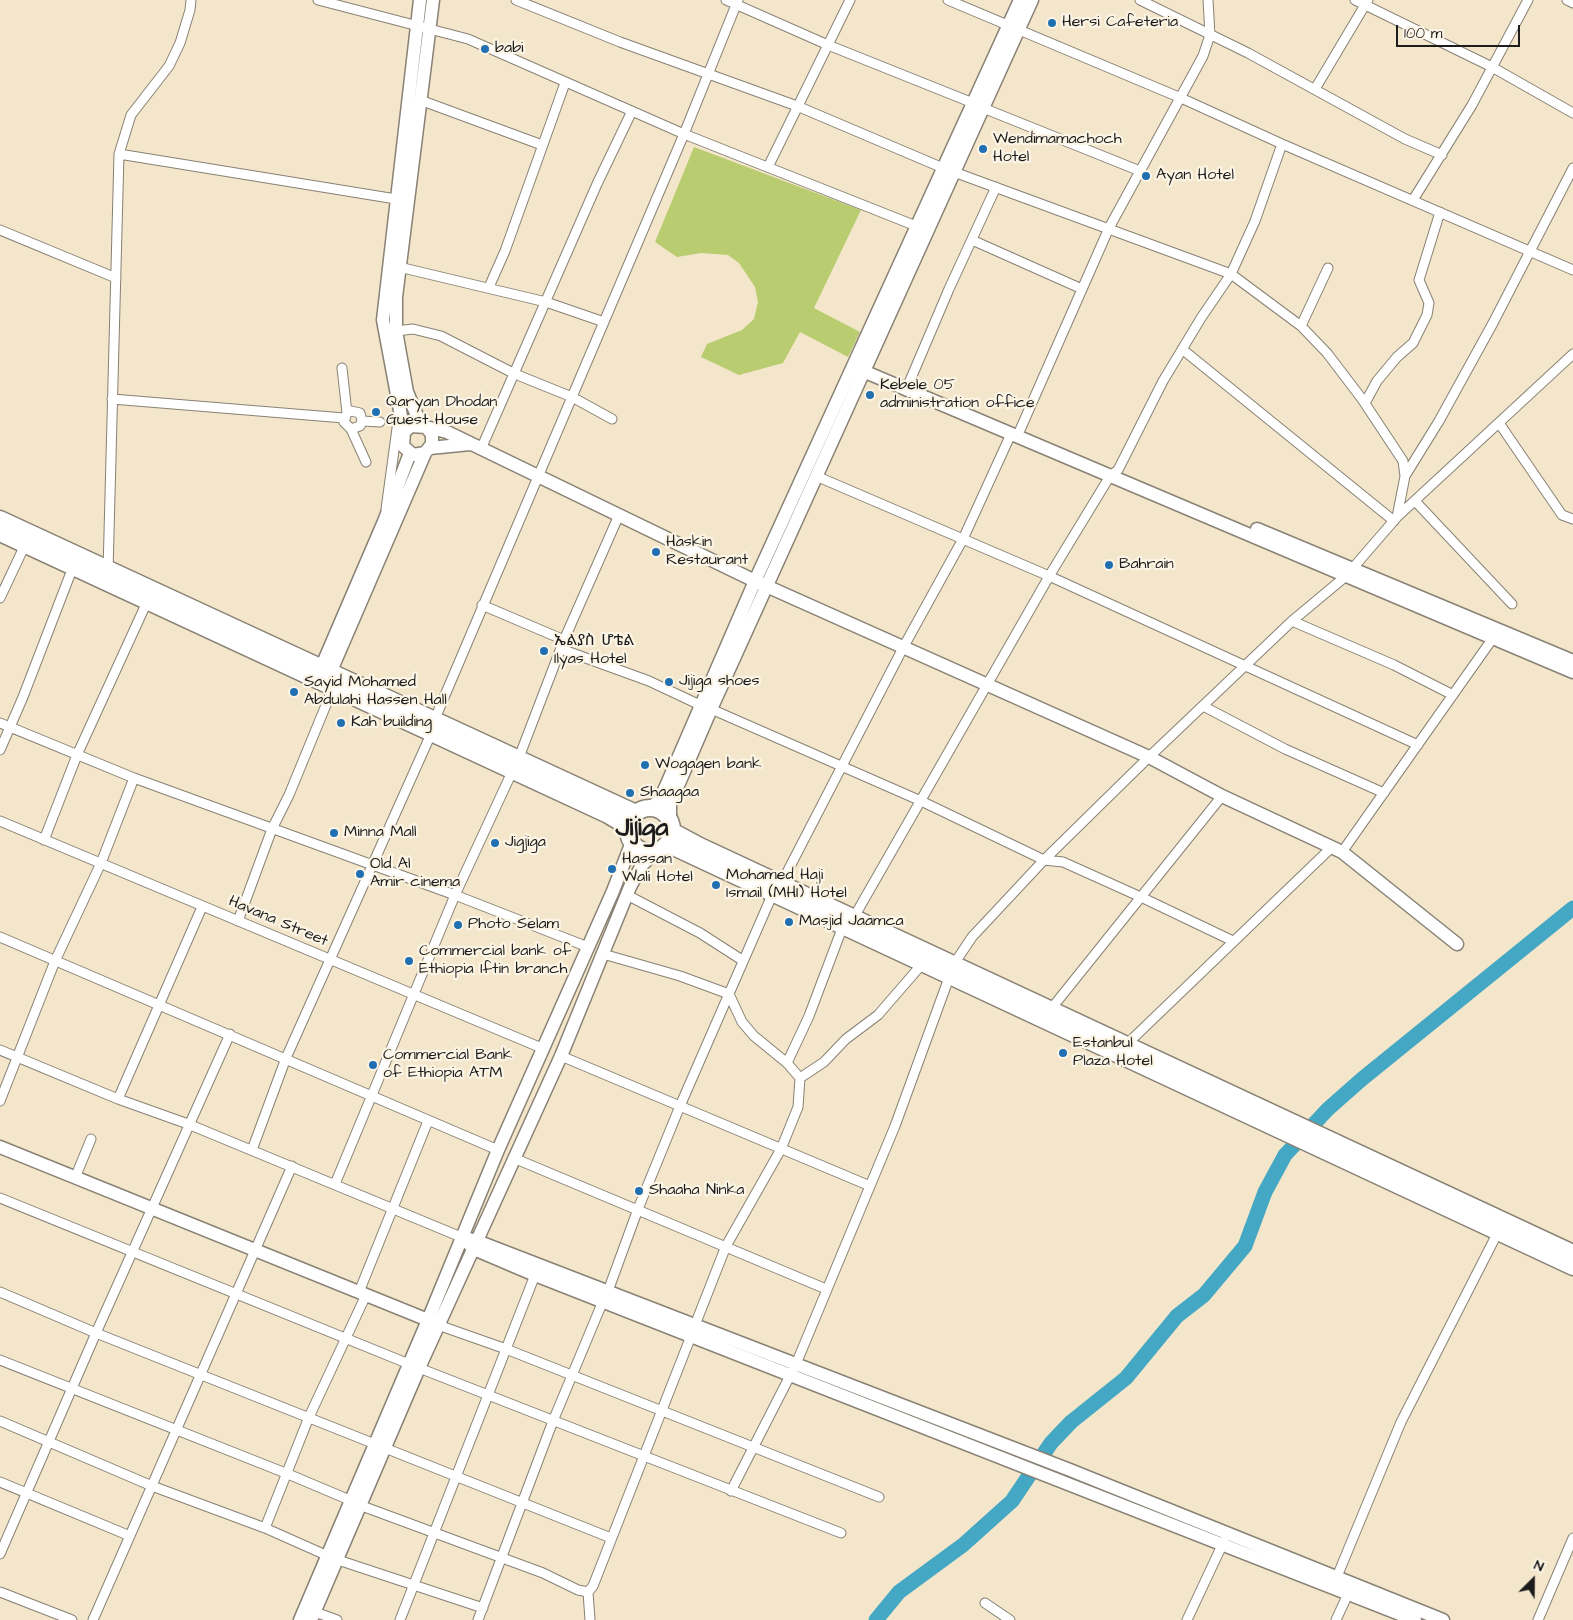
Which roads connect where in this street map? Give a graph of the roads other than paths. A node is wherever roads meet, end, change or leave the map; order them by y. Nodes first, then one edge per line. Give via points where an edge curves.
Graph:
1 (191, 0) edge
2 (318, 0) edge
3 (420, 0) edge
4 (433, 0) edge
5 (516, 0) edge
6 (726, 0) edge
7 (850, 0) edge
8 (948, 0) edge
9 (1020, 0) edge
10 (1032, 0) edge
11 (1140, 0) edge
12 (1208, 0) edge
13 (1355, 0) edge
14 (1528, 0) edge
15 (1567, 0) edge
16 (737, 2) edge
17 (1367, 2) edge
18 (1573, 3) edge
19 (423, 26) junction
20 (1013, 29) junction
21 (1210, 35) junction
22 (828, 45) junction
23 (1492, 67) junction
24 (708, 75) junction
25 (565, 83) junction
26 (1315, 89) junction
27 (1181, 98) junction
28 (420, 100) junction
29 (978, 105) junction
30 (797, 106) junction
31 (632, 111) junction
32 (1573, 112) edge
33 (684, 134) junction
34 (1282, 144) junction
35 (542, 145) junction
36 (119, 154) junction
37 (1442, 155) junction
38 (768, 167) junction
39 (1573, 168) edge
40 (948, 170) junction
41 (1140, 171) junction
42 (996, 187) junction
43 (396, 199) junction
44 (1413, 200) junction
45 (1440, 212) junction
46 (916, 226) junction
47 (1109, 228) junction
48 (0, 230) edge
49 (972, 240) junction
50 (1531, 250) junction
51 (399, 267) junction
52 (1328, 268) dead end
53 (1573, 270) edge
54 (1231, 274) junction
55 (116, 278) junction
56 (489, 287) junction
57 (1082, 289) junction
58 (546, 302) junction
59 (604, 322) junction
60 (1302, 326) junction
61 (396, 331) junction
62 (1182, 349) junction
63 (1573, 354) edge
64 (860, 365) junction
65 (342, 368) dead end
66 (515, 374) junction
67 (909, 383) junction
68 (572, 397) junction
69 (112, 399) junction
70 (1365, 403) junction
71 (399, 410) junction
72 (346, 416) junction
73 (612, 420) dead end
74 (362, 421) junction
75 (380, 422) dead end
76 (1499, 422) junction
77 (423, 426) junction
78 (351, 429) junction
79 (404, 432) junction
80 (1015, 432) junction
81 (475, 446) junction
82 (428, 450) junction
83 (410, 453) junction
84 (366, 462) dead end
85 (1114, 473) junction
86 (816, 476) junction
87 (1405, 476) junction
88 (538, 477) junction
89 (1415, 501) junction
90 (619, 515) junction
91 (0, 519) edge
92 (386, 519) junction
93 (1396, 519) junction
94 (1573, 519) edge
95 (0, 533) edge
96 (963, 539) junction
97 (25, 545) junction
98 (73, 567) junction
99 (1349, 572) junction
100 (108, 576) junction
101 (1049, 576) junction
102 (761, 583) junction
103 (0, 598) edge
104 (147, 602) junction
105 (1512, 604) dead end
106 (482, 605) junction
107 (1292, 621) junction
108 (1493, 638) junction
109 (563, 644) junction
110 (904, 646) junction
111 (1573, 661) edge
112 (1244, 666) junction
113 (1573, 672) edge
114 (325, 679) junction
115 (987, 684) junction
116 (1454, 695) junction
117 (1203, 706) junction
118 (706, 707) junction
119 (0, 722) edge
120 (9, 726) junction
121 (432, 727) junction
122 (1418, 745) junction
123 (0, 750) edge
124 (77, 755) junction
125 (1148, 757) junction
126 (515, 766) junction
127 (842, 767) junction
128 (134, 778) junction
129 (1384, 793) junction
130 (1222, 796) junction
131 (921, 801) junction
132 (0, 821) edge
133 (636, 823) junction
134 (272, 829) junction
135 (666, 837) junction
136 (44, 840) junction
137 (1337, 850) junction
138 (1044, 860) junction
139 (101, 863) junction
140 (371, 865) junction
141 (777, 888) junction
142 (627, 894) junction
143 (455, 895) junction
144 (1142, 898) junction
145 (202, 907) junction
146 (238, 920) junction
147 (849, 922) junction
148 (0, 937) edge
149 (1233, 941) junction
150 (1457, 944) dead end
151 (588, 947) junction
152 (603, 954) junction
153 (330, 960) junction
154 (742, 960) junction
155 (56, 961) junction
156 (923, 963) junction
157 (952, 969) junction
158 (728, 994) junction
159 (415, 996) junction
160 (160, 1005) junction
161 (1051, 1009) junction
162 (230, 1034) junction
163 (1127, 1044) junction
164 (544, 1049) junction
165 (0, 1050) edge
166 (561, 1056) junction
167 (19, 1058) junction
168 (286, 1058) junction
169 (787, 1063) junction
170 (800, 1078) junction
171 (372, 1096) junction
172 (118, 1099) junction
173 (0, 1101) edge
174 (680, 1106) junction
175 (1267, 1117) junction
176 (428, 1121) junction
177 (188, 1124) junction
178 (91, 1139) dead end
179 (1324, 1143) junction
180 (0, 1148) edge
181 (781, 1149) junction
182 (252, 1150) junction
183 (498, 1150) junction
184 (516, 1159) junction
185 (292, 1166) junction
186 (75, 1178) junction
187 (335, 1184) junction
188 (870, 1186) junction
189 (0, 1198) edge
190 (394, 1207) junction
191 (638, 1209) junction
192 (152, 1210) junction
193 (1498, 1232) junction
194 (461, 1237) junction
195 (476, 1245) junction
196 (726, 1246) junction
197 (256, 1250) junction
198 (133, 1252) junction
199 (1573, 1253) edge
200 (1573, 1267) edge
201 (535, 1275) junction
202 (826, 1289) junction
203 (0, 1292) edge
204 (237, 1294) junction
205 (362, 1294) junction
206 (605, 1296) junction
207 (433, 1323) junction
208 (693, 1330) junction
209 (96, 1333) junction
210 (345, 1338) junction
211 (506, 1349) junction
212 (0, 1360) edge
213 (414, 1366) junction
214 (793, 1369) junction
215 (202, 1374) junction
216 (572, 1375) junction
217 (72, 1388) junction
218 (486, 1395) junction
219 (661, 1411) junction
220 (309, 1417) junction
221 (0, 1421) edge
222 (554, 1421) junction
223 (176, 1431) junction
224 (50, 1441) junction
225 (381, 1446) junction
226 (752, 1446) junction
227 (643, 1457) junction
228 (288, 1474) junction
229 (456, 1475) junction
230 (0, 1482) edge
231 (152, 1486) junction
232 (731, 1491) junction
233 (27, 1492) junction
234 (879, 1497) dead end
235 (357, 1503) junction
236 (522, 1503) junction
237 (265, 1528) junction
238 (434, 1533) junction
239 (841, 1533) dead end
240 (130, 1536) junction
241 (611, 1538) junction
242 (1573, 1538) edge
243 (1225, 1539) junction
244 (0, 1554) edge
245 (333, 1558) junction
246 (501, 1558) junction
247 (1336, 1579) junction
248 (413, 1586) junction
249 (0, 1592) edge
250 (588, 1592) junction
251 (1348, 1594) junction
252 (985, 1603) dead end
253 (482, 1608) junction
254 (313, 1616) edge
255 (72, 1620) edge
256 (93, 1620) edge
257 (300, 1620) edge
258 (337, 1620) edge
259 (400, 1620) edge
260 (478, 1620) edge
261 (590, 1620) edge
262 (1010, 1620) edge
263 (1187, 1620) edge
264 (1336, 1620) edge
265 (1415, 1620) edge
266 (1443, 1620) edge
267 (1538, 1620) edge

1 - 36 street via 180,43 169,66 131,115
2 - 19 street
3 - 19 main road
4 - 19 main road
5 - 24 street
6 - 16 street
7 - 22 street
8 - 20 street
9 - 20 main road
10 - 20 main road
11 - 21 street
12 - 21 street
13 - 17 street
14 - 23 street
15 - 18 street
16 - 22 street
16 - 24 street
17 - 23 street
17 - 26 street
19 - 25 street via 468,39
19 - 28 main road
19 - 43 main road
20 - 27 street
20 - 29 main road
21 - 26 street
21 - 27 street
22 - 29 street
22 - 30 street
23 - 32 street
23 - 37 street
24 - 30 street
24 - 33 street
25 - 31 street
25 - 35 street
26 - 37 street
27 - 34 street
27 - 41 street
28 - 35 street
28 - 51 main road
29 - 40 main road
29 - 41 street
30 - 38 street
30 - 40 street
31 - 33 street
31 - 58 street
33 - 38 street
33 - 59 street
34 - 44 street
34 - 54 street via 1255,220
35 - 56 street
36 - 43 street
36 - 55 street
37 - 44 street
38 - 46 street
39 - 50 street
40 - 42 street
40 - 46 main road
40 - 64 main road
41 - 47 street
42 - 47 street
42 - 49 street
43 - 71 main road via 384,320
44 - 45 street
45 - 50 street
45 - 70 street via 1419,280 1429,303 1427,315 1412,343 1377,381
46 - 64 main road
47 - 54 street
47 - 57 street
48 - 55 street
49 - 57 street
49 - 67 street
50 - 53 street
50 - 87 street via 1439,421
51 - 56 street
51 - 61 main road
52 - 60 street
54 - 60 street
54 - 62 street
55 - 69 street
56 - 58 street
57 - 80 street
58 - 59 street
58 - 66 street
59 - 68 street
60 - 70 street
61 - 66 street via 413,329 441,336
61 - 77 main road via 407,392
62 - 85 street
62 - 93 street
63 - 76 street
64 - 67 main road
64 - 80 main road
64 - 86 main road
64 - 102 main road
65 - 72 street
66 - 68 street
66 - 81 street
67 - 80 main road
68 - 73 street
68 - 88 street
69 - 72 street
69 - 100 street
70 - 87 street via 1403,461
71 - 79 main road
71 - 92 street via 397,440 386,492
72 - 74 street via 356,411
72 - 78 street via 344,422
74 - 75 street
74 - 78 street via 360,426
76 - 89 street
76 - 94 street via 1562,515
77 - 79 main road via 411,426
77 - 81 main road via 447,432
77 - 82 main road via 432,434
78 - 84 street
79 - 83 main road via 403,446
80 - 85 main road
80 - 96 street
81 - 82 main road
81 - 88 main road
82 - 83 main road via 417,455
82 - 114 main road
83 - 92 main road
85 - 99 main road
85 - 101 street
86 - 96 street
86 - 102 main road
87 - 93 street
88 - 90 main road
88 - 106 street
89 - 93 street
89 - 105 street
90 - 102 main road
90 - 109 street
91 - 100 highway
92 - 114 main road
93 - 99 street
95 - 97 highway
96 - 101 street
96 - 110 street
97 - 98 highway
97 - 103 street
98 - 100 highway
98 - 120 street
99 - 107 street
99 - 108 main road
99 - 111 main road
100 - 104 highway
100 - 114 highway
101 - 112 street
101 - 115 street
102 - 110 main road
102 - 118 main road
104 - 114 highway
104 - 124 street
106 - 109 street
106 - 121 street
107 - 112 street
107 - 116 street
108 - 113 main road
108 - 116 street
109 - 118 street
109 - 126 street
110 - 115 main road
110 - 127 street
112 - 117 street
112 - 122 street
114 - 121 highway
114 - 134 street via 289,796
115 - 125 main road
115 - 131 street
116 - 122 street
117 - 125 street
117 - 129 street via 1285,749
118 - 127 street
118 - 133 main road via 660,800
118 - 135 main road via 670,804
119 - 120 street
120 - 123 street
120 - 124 street
121 - 126 highway
121 - 140 street
122 - 129 street
124 - 128 street
124 - 136 street
125 - 130 main road
125 - 138 street
126 - 133 highway
126 - 143 street
127 - 131 street
127 - 141 street
128 - 134 street
128 - 139 street
129 - 137 street
130 - 137 main road
130 - 144 street
131 - 138 street
131 - 147 street
132 - 136 street, Havana Street
133 - 135 highway via 664,813
133 - 135 highway via 644,851
133 - 151 main road
134 - 140 street
134 - 146 street
135 - 141 highway
135 - 142 main road via 642,865
136 - 139 street, Havana Street
137 - 149 street
137 - 150 main road
138 - 144 street via 1063,862
138 - 157 street via 972,936
139 - 145 street, Havana Street
139 - 155 street
140 - 143 street
140 - 153 street
141 - 147 highway
141 - 154 street
142 - 152 main road
142 - 154 street via 700,933
143 - 151 street
143 - 159 street
144 - 149 street
144 - 161 street
145 - 146 street, Havana Street
145 - 160 street
146 - 153 street, Havana Street
147 - 156 highway
147 - 157 highway
147 - 169 street
148 - 155 street
149 - 163 street
151 - 164 main road
152 - 158 street via 680,976
152 - 166 main road
153 - 159 street, Havana Street
153 - 168 street
154 - 158 street
155 - 160 street
155 - 167 street
156 - 157 highway
156 - 170 street via 878,1015 846,1039 824,1062
157 - 161 highway
157 - 175 highway
157 - 188 street
158 - 169 street via 742,1022
158 - 174 street
159 - 164 street, Havana Street
159 - 171 street
160 - 162 street
160 - 172 street
161 - 163 highway
162 - 168 street
162 - 177 street
163 - 175 highway
164 - 183 main road
165 - 167 street
166 - 174 street
166 - 184 main road
167 - 172 street
167 - 173 street
168 - 171 street
168 - 182 street
169 - 170 street
170 - 181 street via 798,1107
171 - 176 street
171 - 187 street
172 - 177 street
174 - 181 street
174 - 191 street
175 - 179 highway
176 - 183 street
176 - 190 street
177 - 182 street
177 - 192 street
178 - 186 street
179 - 193 highway
179 - 199 highway
180 - 186 main road
181 - 188 street
181 - 196 street
182 - 185 street
183 - 194 main road
184 - 191 street
184 - 195 main road
185 - 187 street
185 - 197 street
186 - 192 main road
187 - 190 street
188 - 202 street
189 - 198 street
190 - 194 street
190 - 205 street
191 - 196 street
191 - 206 street
192 - 197 main road
192 - 198 street
193 - 200 highway
193 - 247 street via 1401,1422
194 - 195 main road
194 - 207 main road
195 - 201 main road
195 - 206 main road
195 - 207 main road
196 - 202 street
196 - 208 street
197 - 204 street
197 - 205 main road
198 - 204 street
198 - 209 street
201 - 206 main road
201 - 211 street
202 - 214 street
203 - 209 street
204 - 210 street
204 - 215 street
205 - 207 main road
205 - 210 street
206 - 208 main road
206 - 216 street
207 - 211 street
207 - 213 main road
208 - 214 main road
208 - 219 street
209 - 215 street
209 - 217 street
210 - 213 street
210 - 220 street
211 - 216 street
211 - 218 street
212 - 217 street
213 - 218 street
213 - 225 main road
214 - 226 street
214 - 243 main road
215 - 220 street
215 - 223 street
216 - 219 street
216 - 222 street
217 - 223 street
217 - 224 street
218 - 222 street
218 - 229 street
219 - 226 street
219 - 227 street
220 - 225 street
220 - 228 street
221 - 224 street
222 - 227 street
222 - 236 street
223 - 228 street
223 - 231 street
224 - 231 street
224 - 233 street
225 - 229 street
225 - 235 main road
226 - 232 street
226 - 234 street
227 - 232 street
227 - 241 street
228 - 235 street
228 - 237 street
229 - 236 street
229 - 238 street
230 - 233 street
231 - 237 street
231 - 240 street
232 - 239 street
233 - 240 street
233 - 244 street
235 - 238 street
235 - 245 main road
236 - 241 street
236 - 246 street
237 - 245 street
238 - 246 street
238 - 248 street
240 - 256 street
241 - 250 street
242 - 267 street
243 - 247 main road
243 - 251 main road
243 - 263 street
245 - 248 street
245 - 254 main road
245 - 257 main road
246 - 250 street
246 - 253 street
247 - 266 main road
248 - 253 street
248 - 259 street
249 - 255 street
250 - 261 street
251 - 264 street
251 - 265 main road
252 - 262 street
253 - 260 street
254 - 258 street

